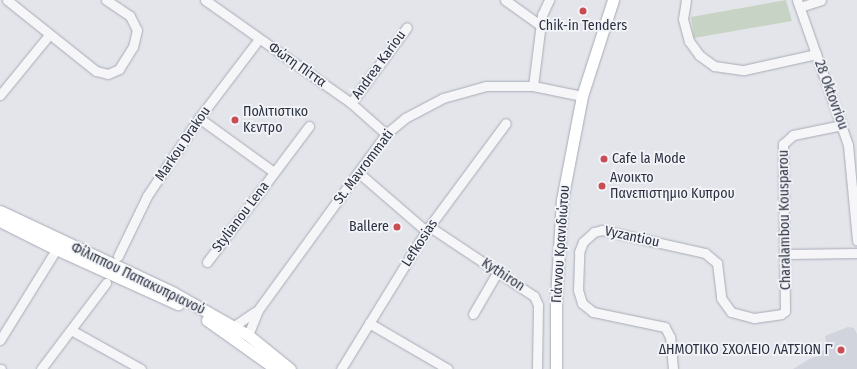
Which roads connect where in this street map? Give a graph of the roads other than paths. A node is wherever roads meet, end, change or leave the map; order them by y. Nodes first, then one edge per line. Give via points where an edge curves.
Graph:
1 (7, 0) edge
2 (106, 0) edge
3 (205, 0) edge
4 (504, 0) edge
5 (550, 0) edge
6 (613, 0) edge
7 (686, 0) edge
8 (821, 0) edge
9 (798, 4) edge
10 (540, 25) junction
11 (407, 27) dead end
12 (49, 35) junction
13 (259, 39) junction
14 (816, 54) junction
15 (533, 86) junction
16 (0, 95) edge
17 (582, 96) junction
18 (351, 104) junction
19 (199, 118) junction
20 (506, 123) dead end
21 (842, 125) junction
22 (309, 126) dead end
23 (386, 134) junction
24 (274, 172) junction
25 (358, 173) junction
26 (0, 211) edge
27 (856, 215) edge
28 (0, 221) edge
29 (428, 229) junction
30 (857, 241) edge
31 (58, 246) junction
32 (857, 253) edge
33 (786, 254) junction
34 (118, 256) dead end
35 (207, 262) dead end
36 (498, 271) junction
37 (106, 283) dead end
38 (258, 310) junction
39 (786, 311) joint
40 (473, 314) dead end
41 (369, 323) junction
42 (234, 326) junction
43 (71, 330) junction
44 (248, 335) junction
45 (0, 340) edge
46 (41, 369) edge
47 (141, 369) edge
48 (276, 369) edge
49 (290, 369) edge
50 (341, 369) edge
51 (448, 369) edge
52 (537, 369) edge
53 (556, 369) edge
54 (673, 369) edge

1 - 12 street
2 - 12 street via 130,16 137,33 134,44 119,69 113,73 103,74
3 - 13 street, Φώτη Πίττα
4 - 10 street
5 - 10 street
6 - 17 main road, Γιάννου Κρανιδιώτου
7 - 14 street via 683,19 689,41 702,58 718,68 744,70
8 - 9 street
9 - 14 street, 28 Oktovriou
10 - 15 street
11 - 18 street, Andrea Kariou
12 - 16 street
13 - 18 street, Φώτη Πίττα
13 - 19 street, Markou Drakou
14 - 21 street, 28 Oktovriou
15 - 17 street, St. Mavrommati
15 - 23 street, St. Mavrommati via 486,86 459,92 418,110
17 - 53 main road, Γιάννου Κρανιδιώτου via 560,215
18 - 23 street, Φώτη Πίττα
19 - 24 street, Stylianou Lena
19 - 34 street, Markou Drakou via 147,196
20 - 29 street, Lefkosias
21 - 27 street, 28 Oktovriou via 850,153
21 - 33 street, Charalambou Kousparou via 793,136 783,144
22 - 24 street, Stylianou Lena
23 - 25 street, St. Mavrommati
24 - 35 street, Stylianou Lena
25 - 29 street, Kythiron
25 - 38 street, St. Mavrommati
26 - 31 main road, Φίλιππου Παπακυπριανού
27 - 30 street, 28 Oktovriou
28 - 31 main road, Φίλιππου Παπακυπριανού
29 - 36 street, Kythiron
29 - 41 street, Lefkosias
31 - 42 main road, Φίλιππου Παπακυπριανού via 170,291
31 - 45 street
31 - 48 main road, Φίλιππου Παπακυπριανού via 186,308 224,331
32 - 33 street
33 - 39 street, Charalambou Kousparou
36 - 40 street
36 - 52 street, Kythiron via 528,290 536,299
37 - 43 street
38 - 42 street, St. Mavrommati
38 - 44 street, St. Mavrommati
39 - 54 street, Vyzantiou via 764,317 736,315 722,301 718,266 713,257 606,231 594,232 580,249 580,301 593,312 664,328 670,337
41 - 50 street, Lefkosias
41 - 51 street
42 - 44 main road, Φίλιππου Παπακυπριανού
43 - 46 street
43 - 47 street
44 - 49 main road, Φίλιππου Παπακυπριανού

